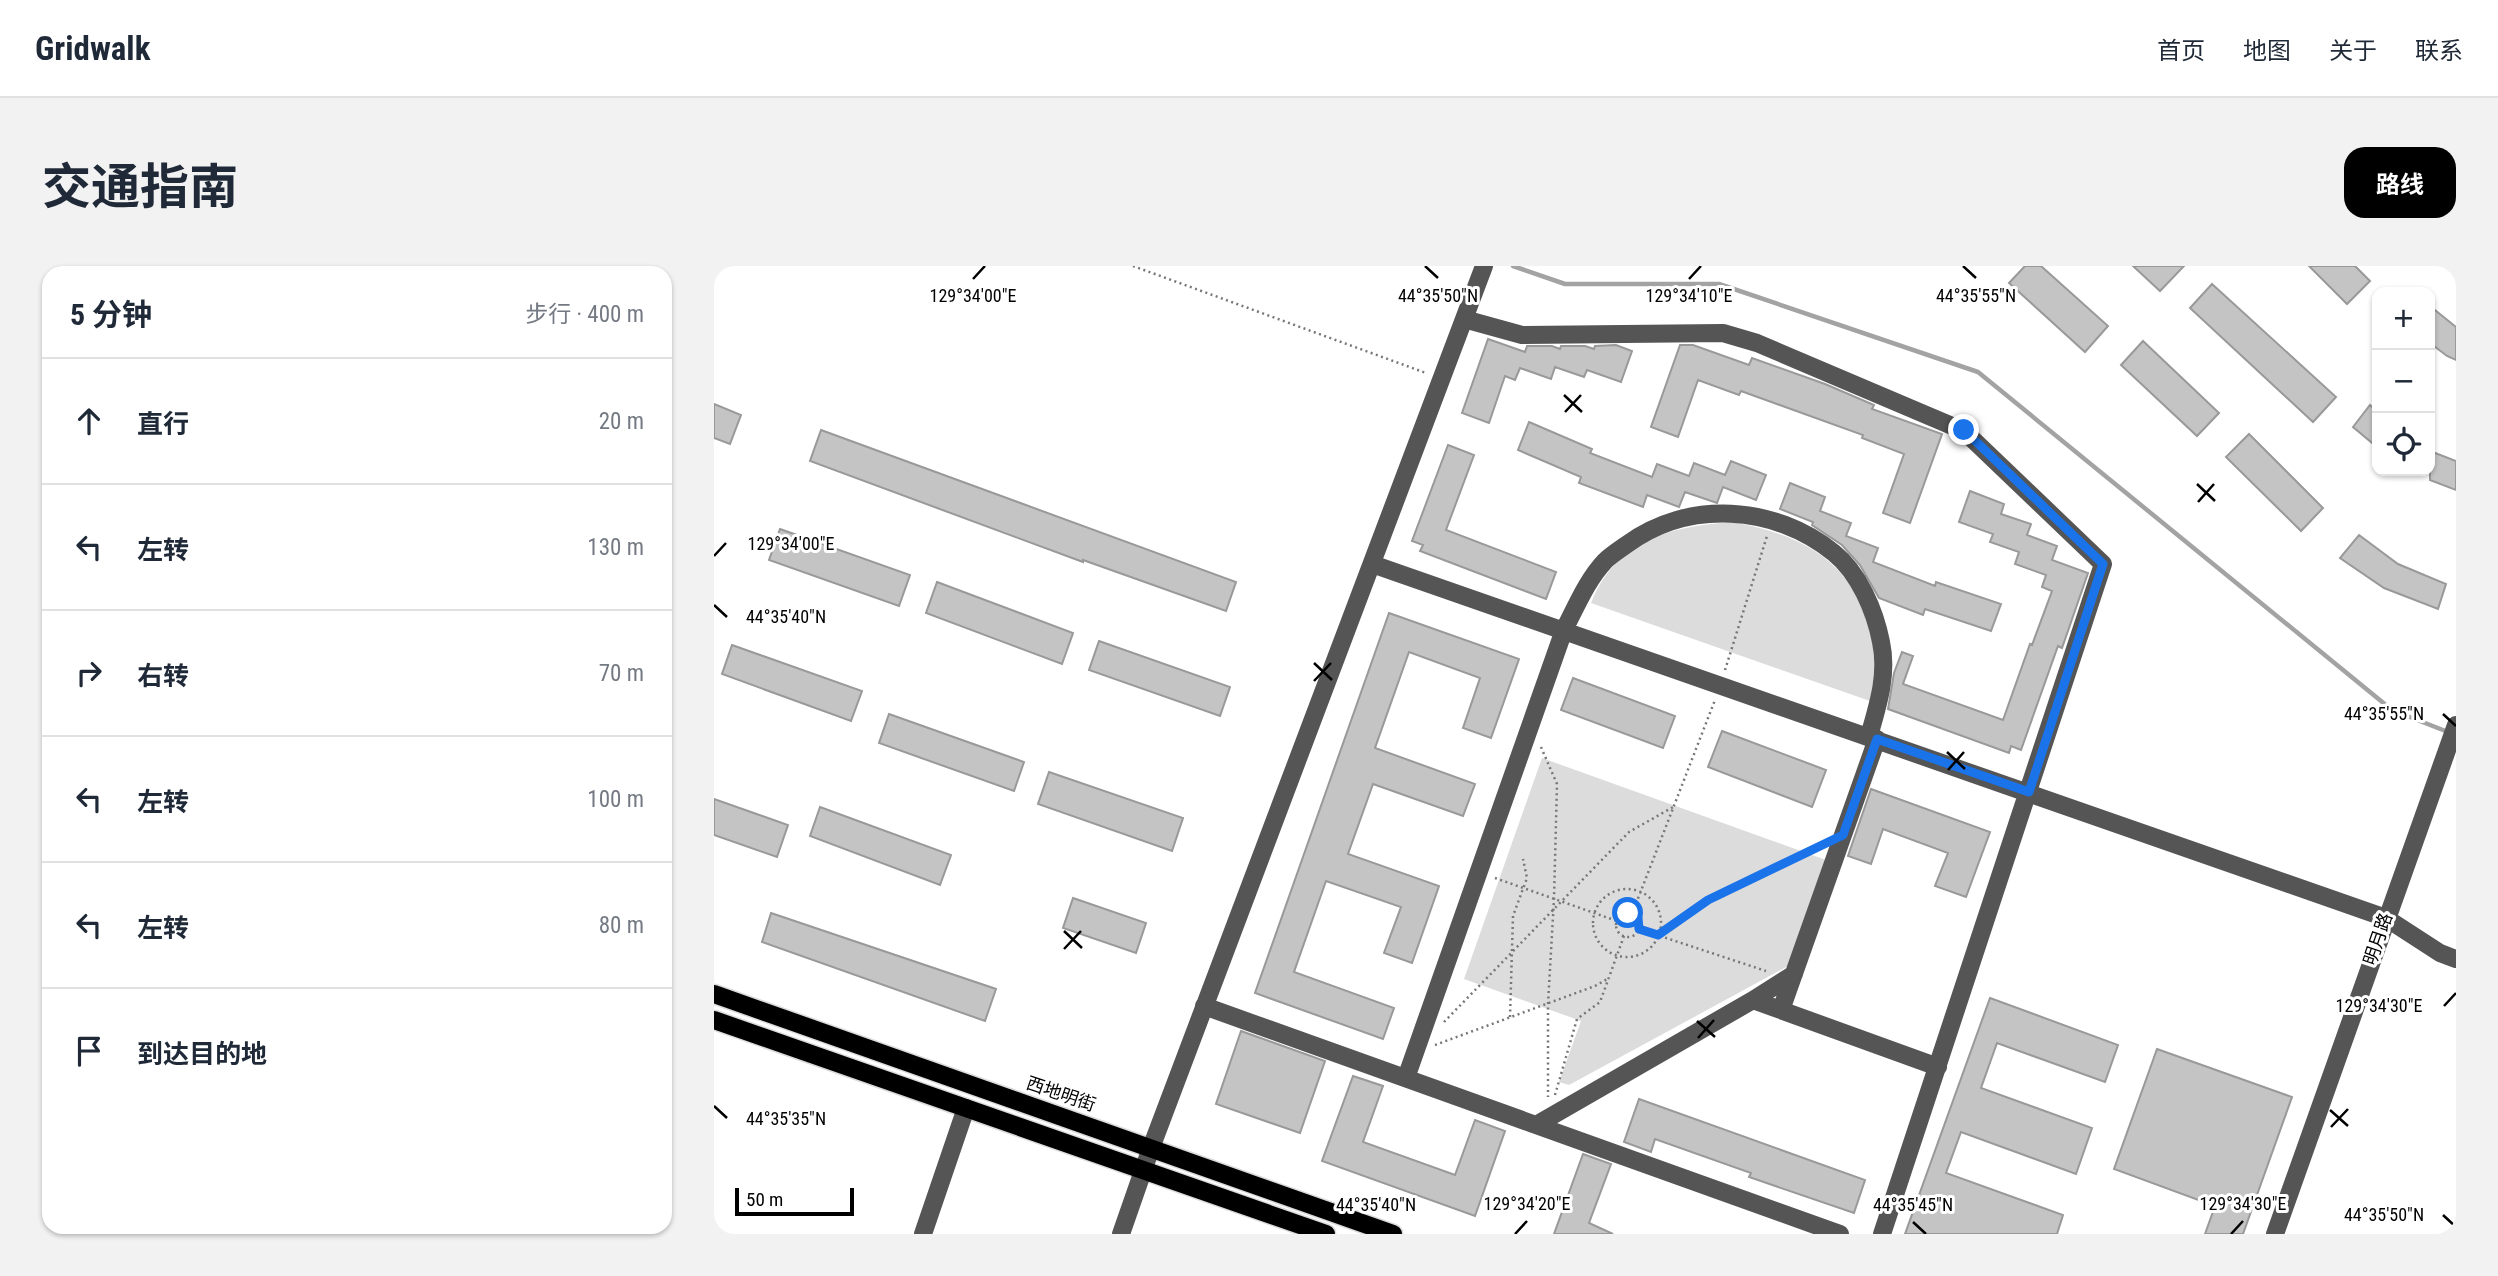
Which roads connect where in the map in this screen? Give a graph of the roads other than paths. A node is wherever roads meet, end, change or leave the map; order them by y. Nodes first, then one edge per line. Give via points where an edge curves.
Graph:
1 (1484, 266) edge
2 (1464, 319) junction
3 (1372, 564) junction
4 (1564, 630) junction
5 (2456, 724) edge
6 (1873, 737) junction
7 (2029, 792) junction
8 (2386, 918) junction
9 (2456, 959) edge
10 (1790, 976) junction
11 (714, 994) edge
12 (1753, 1000) junction
13 (1204, 1006) junction
14 (1781, 1010) junction
15 (714, 1020) edge
16 (1938, 1066) junction
17 (1406, 1078) junction
18 (966, 1108) junction
19 (1542, 1122) junction
20 (1150, 1148) junction
21 (1143, 1169) junction
22 (923, 1234) edge
23 (1121, 1234) edge
24 (1326, 1234) edge
25 (1393, 1234) edge
26 (1840, 1234) edge
27 (1882, 1234) edge
28 (2274, 1234) edge

1 - 2 street
2 - 3 street
2 - 7 street via 1522,335 1723,333 1964,430 2103,564
3 - 4 street
3 - 13 street
4 - 6 street
4 - 6 street via 1605,561 1641,534 1671,520 1708,514 1772,520 1836,554 1858,580 1882,642
4 - 17 street
5 - 8 street, 明月路
6 - 7 street
6 - 10 street via 1843,835
7 - 8 street
7 - 16 street
8 - 9 street
8 - 28 street, 明月路
10 - 12 street
10 - 14 street
11 - 20 main road, 西地明街
12 - 14 street
12 - 19 street
13 - 17 street
13 - 20 street
14 - 16 street
15 - 18 main road
16 - 27 street
17 - 19 street
18 - 21 main road
18 - 22 street
19 - 26 street
20 - 21 street
20 - 25 main road, 西地明街
21 - 23 street
21 - 24 main road

